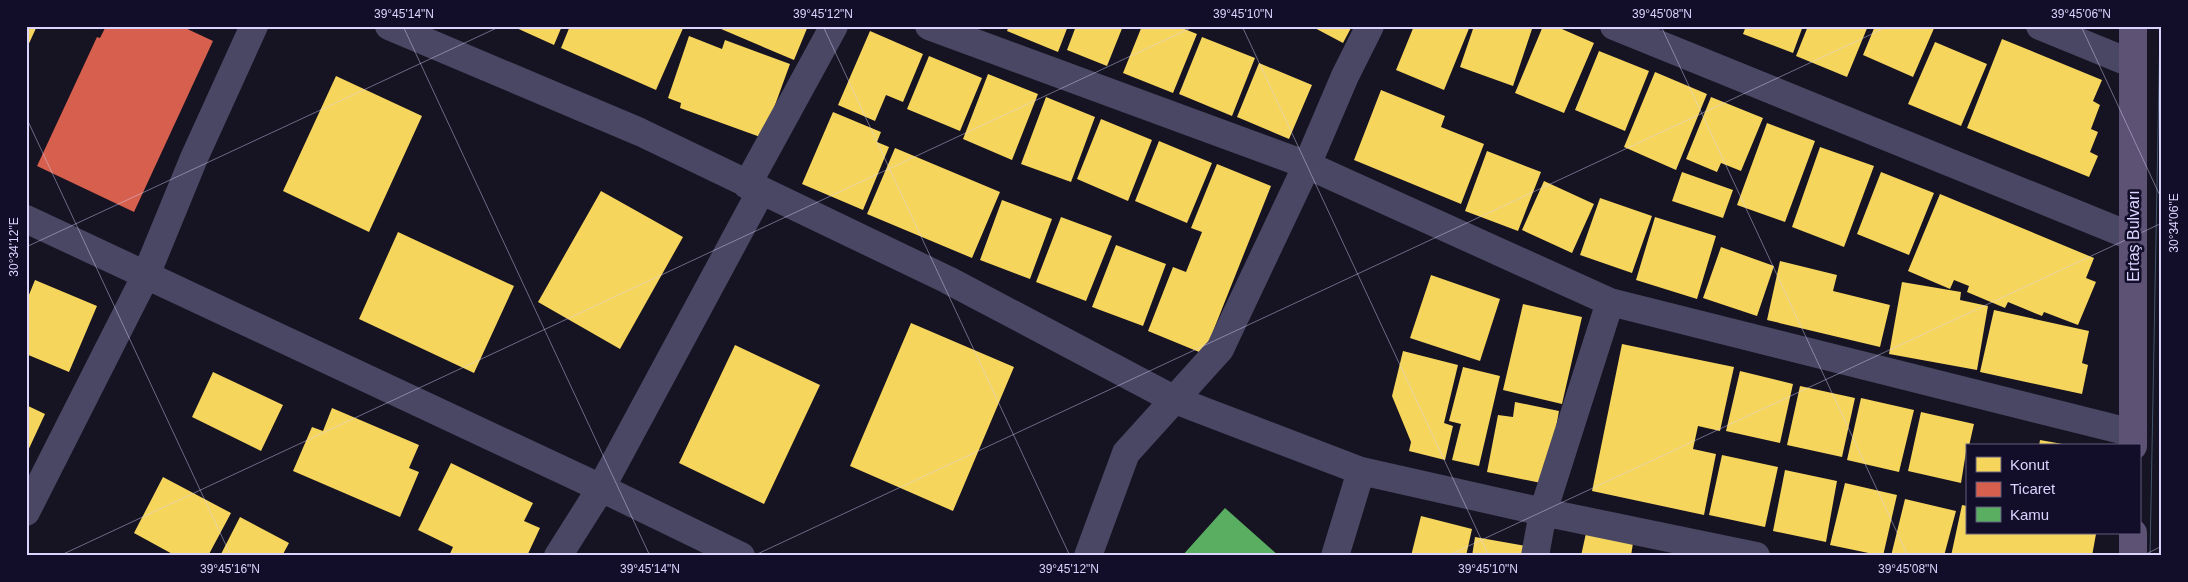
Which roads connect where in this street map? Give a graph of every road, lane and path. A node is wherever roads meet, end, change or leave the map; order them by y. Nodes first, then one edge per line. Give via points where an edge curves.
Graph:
1 (254, 26) edge
2 (389, 26) edge
3 (834, 26) edge
4 (929, 26) edge
5 (1370, 26) edge
6 (1614, 26) edge
7 (2040, 26) edge
8 (2133, 26) edge
9 (2133, 64) junction
10 (1307, 165) junction
11 (754, 188) junction
12 (26, 219) edge
13 (2133, 238) junction
14 (146, 275) junction
15 (1610, 302) junction
16 (1175, 400) junction
17 (2133, 439) edge
18 (1361, 470) junction
19 (601, 488) junction
20 (26, 512) edge
21 (1543, 512) junction
22 (2133, 534) edge
23 (558, 556) edge
24 (741, 556) edge
25 (1088, 556) edge
26 (1335, 556) edge
27 (1535, 556) edge
28 (1756, 556) edge
29 (2133, 556) edge

1 - 14 street via 194,158
2 - 11 street via 640,132
3 - 11 street
4 - 10 street
5 - 10 street
6 - 13 street
7 - 9 street
8 - 9 main road, Ertaş Bulvarı
9 - 13 main road, Ertaş Bulvarı
10 - 15 street
10 - 16 street via 1220,349
11 - 16 street via 948,280
11 - 19 street
12 - 14 street
13 - 17 main road, Ertaş Bulvarı
14 - 19 street
14 - 20 street
15 - 17 street
15 - 21 street
16 - 18 street
16 - 25 street via 1126,453
18 - 21 street
18 - 26 street
19 - 23 street
19 - 24 street
21 - 27 street
21 - 28 street
22 - 29 main road

